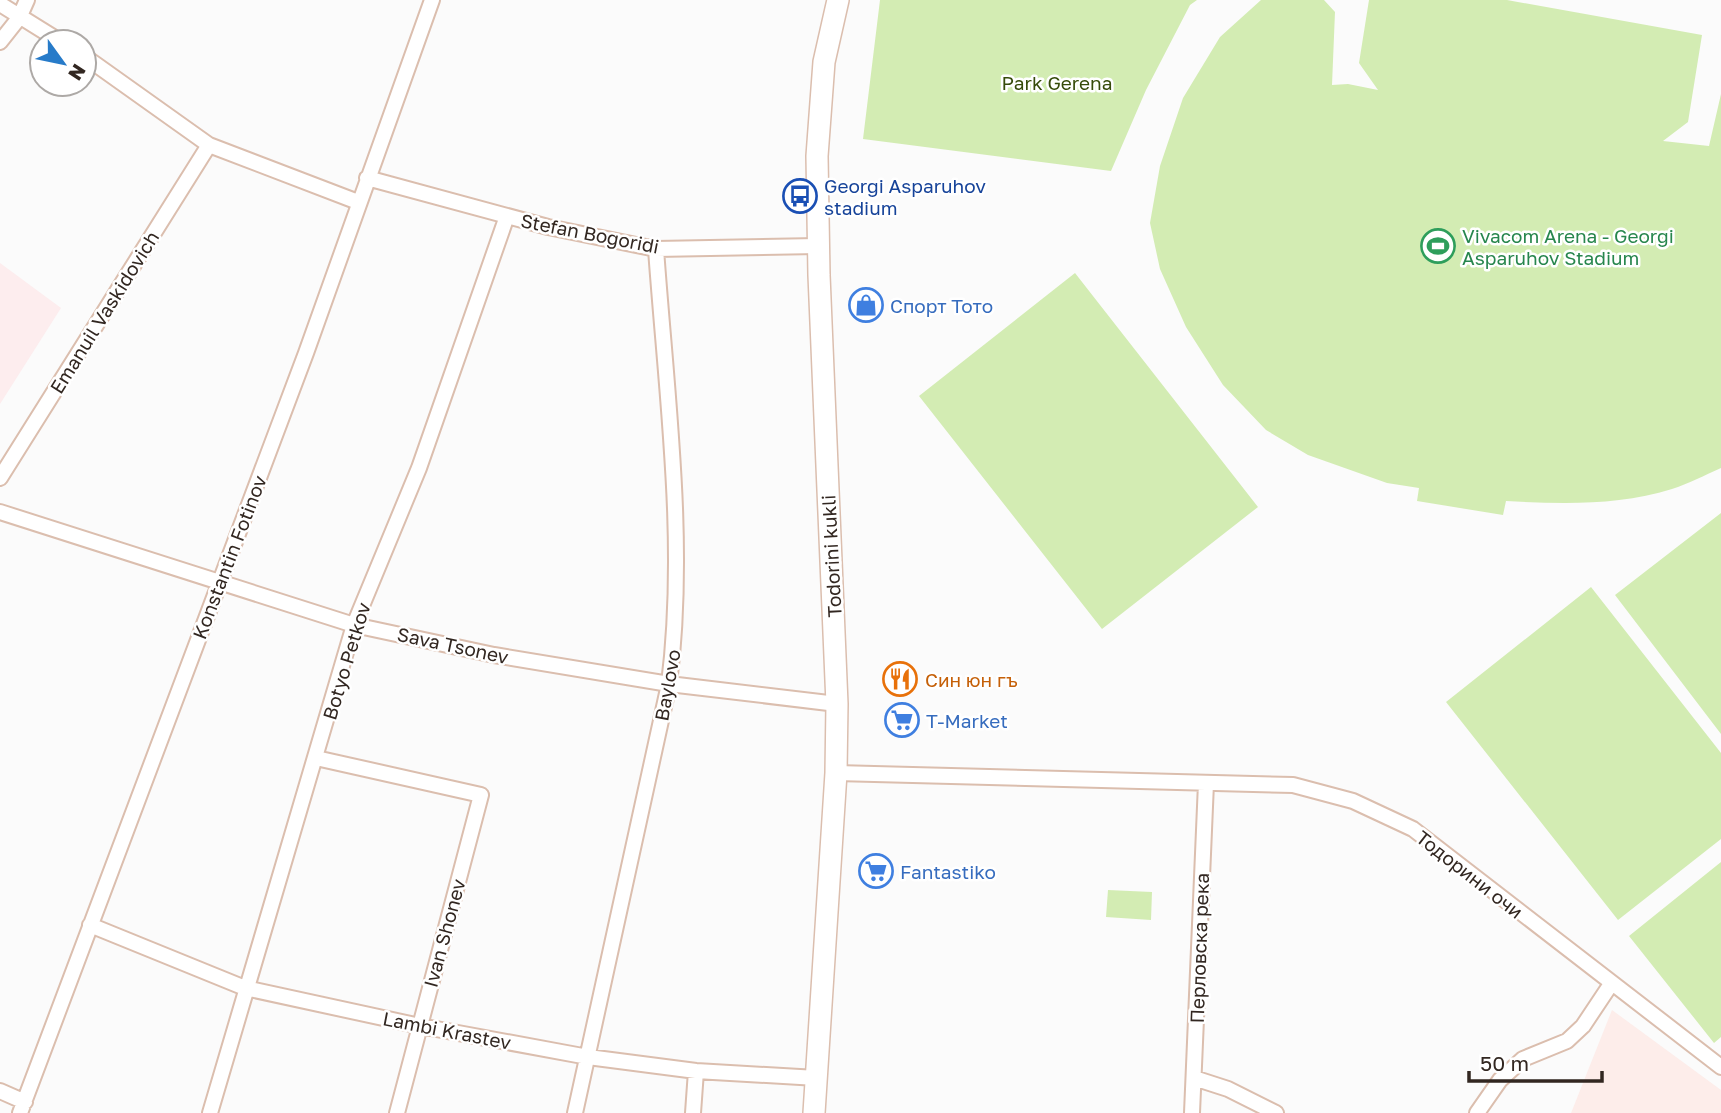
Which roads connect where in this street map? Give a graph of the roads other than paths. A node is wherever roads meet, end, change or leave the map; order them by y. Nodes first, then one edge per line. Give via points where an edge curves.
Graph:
1 (27, 0) edge
2 (432, 0) edge
3 (838, 0) edge
4 (0, 4) edge
5 (19, 18) junction
6 (36, 28) edge
7 (0, 42) edge
8 (98, 66) edge
9 (209, 145) junction
10 (367, 178) junction
11 (358, 202) junction
12 (507, 216) junction
13 (818, 246) junction
14 (656, 249) junction
15 (0, 478) edge
16 (0, 512) edge
17 (220, 582) junction
18 (354, 625) junction
19 (669, 684) junction
20 (837, 704) junction
21 (316, 758) junction
22 (836, 773) junction
23 (1206, 783) junction
24 (90, 925) junction
25 (1611, 984) junction
26 (245, 988) junction
27 (419, 1026) junction
28 (588, 1058) junction
29 (1721, 1068) edge
30 (696, 1071) junction
31 (1194, 1078) junction
32 (817, 1079) junction
33 (0, 1091) edge
34 (23, 1107) edge
35 (210, 1113) edge
36 (397, 1113) edge
37 (575, 1113) edge
38 (693, 1113) edge
39 (814, 1113) edge
40 (1192, 1113) edge
41 (1276, 1113) edge
42 (1477, 1113) edge

1 - 5 street
2 - 10 street, Konstantin Fotinov
3 - 13 street, Todorini kukli via 824,62 817,139
4 - 5 street
5 - 6 street
5 - 7 street
8 - 9 street
9 - 11 street
9 - 15 street, Emanuil Vaskidovich
10 - 11 street, Konstantin Fotinov
10 - 12 street, Stefan Bogoridi
11 - 17 street, Konstantin Fotinov
12 - 14 street, Stefan Bogoridi
12 - 18 street, Botyo Petkov via 419,468
13 - 14 street, Stefan Bogoridi
13 - 20 street, Todorini kukli
14 - 19 street, Baylovo via 676,584
16 - 17 street, Sava Tsonev
17 - 18 street, Sava Tsonev
17 - 24 street, Konstantin Fotinov
18 - 19 street, Sava Tsonev via 494,655
18 - 21 street, Botyo Petkov
19 - 20 street, Sava Tsonev
19 - 28 street, Baylovo
20 - 22 street, Todorini kukli
21 - 26 street, Botyo Petkov
21 - 27 street, Ivan Shonev via 481,794
22 - 23 street, Тодорини очи
22 - 32 street, Todorini kukli
23 - 25 street, Тодорини очи via 1293,785 1353,801 1413,830
23 - 31 street, Перловска река
24 - 26 street, Lambi Krastev
24 - 34 street, Konstantin Fotinov
25 - 29 street, Тодорини очи
25 - 42 street via 1583,1026 1567,1041 1523,1059 1500,1080
26 - 27 street, Lambi Krastev
26 - 35 street, Botyo Petkov
27 - 28 street, Lambi Krastev
27 - 36 street, Ivan Shonev
28 - 30 street, Lambi Krastev
28 - 37 street, Baylovo
30 - 32 street, Lambi Krastev
30 - 38 street
31 - 40 street, Перловска река
31 - 41 street via 1228,1088
32 - 39 street, Todorini kukli
33 - 34 street

